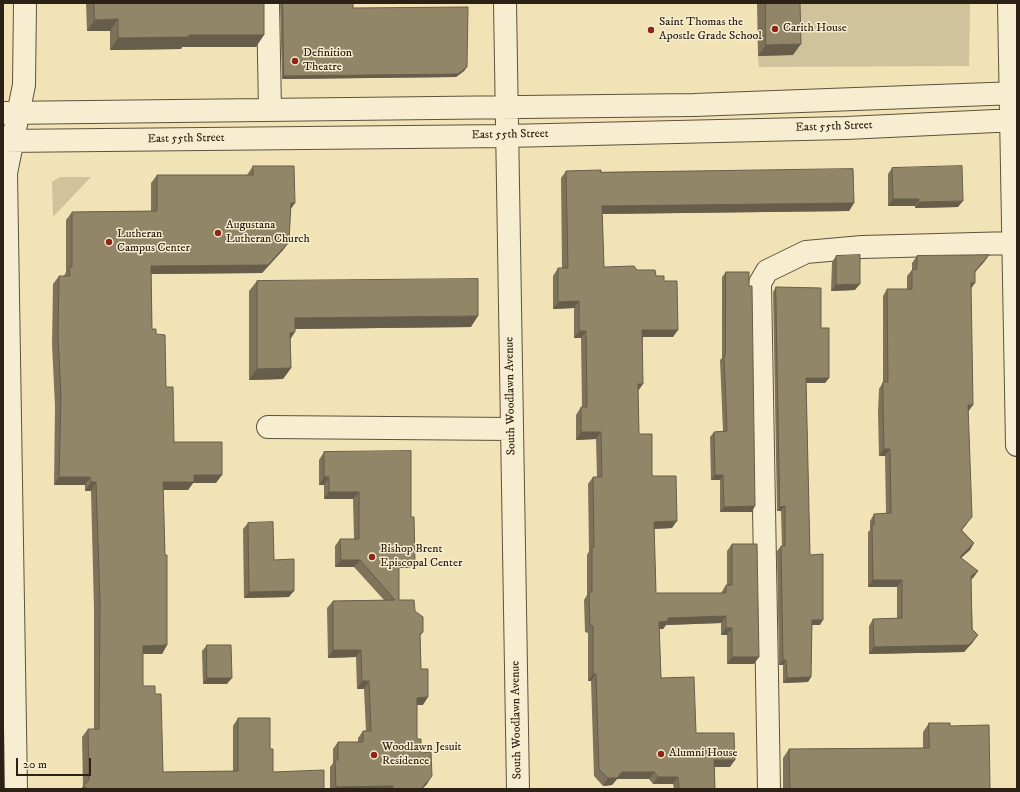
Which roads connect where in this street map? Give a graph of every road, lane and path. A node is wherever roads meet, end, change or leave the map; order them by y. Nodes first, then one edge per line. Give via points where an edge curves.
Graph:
1 (25, 3) edge
2 (268, 3) edge
3 (505, 3) edge
4 (1009, 3) edge
5 (1014, 93) edge
6 (507, 108) junction
7 (270, 110) junction
8 (11, 113) edge
9 (1014, 120) edge
10 (507, 136) junction
11 (8, 141) edge
12 (1013, 243) junction
13 (268, 427) dead end
14 (512, 429) junction
15 (1017, 445) edge
16 (16, 789) edge
17 (518, 789) edge
18 (769, 789) edge

1 - 8 street via 24,85
2 - 7 street
3 - 6 street, South Woodlawn Avenue
4 - 5 street
5 - 6 street via 694,105
5 - 9 street
6 - 7 street
6 - 10 street, South Woodlawn Avenue
7 - 8 street
8 - 11 street
9 - 10 street, East 55th Street via 846,128
9 - 12 street
10 - 11 street, East 55th Street
10 - 14 street, South Woodlawn Avenue
11 - 16 street via 6,183
12 - 15 street
12 - 18 street via 862,247 806,252 767,271 760,283
13 - 14 street
14 - 17 street, South Woodlawn Avenue

